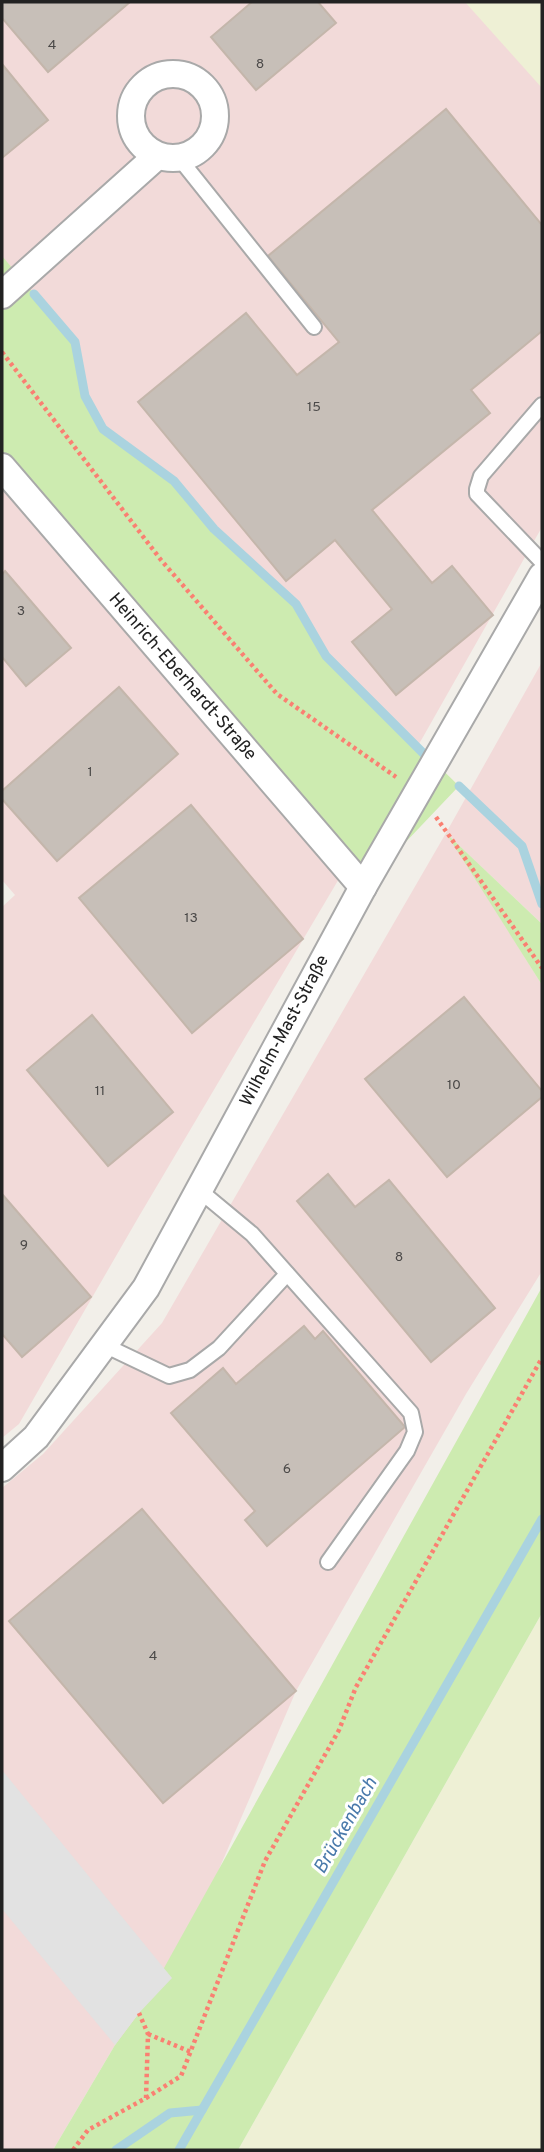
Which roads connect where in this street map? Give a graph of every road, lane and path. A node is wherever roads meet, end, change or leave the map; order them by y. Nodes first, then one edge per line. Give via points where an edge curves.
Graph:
1 (168, 157) joint
2 (2, 295) edge
3 (314, 327) dead end
4 (2, 352) edge
5 (542, 405) edge
6 (2, 467) edge
7 (542, 562) edge
8 (542, 576) edge
9 (418, 793) junction
10 (363, 887) junction
11 (542, 968) edge
12 (200, 1190) junction
13 (287, 1274) junction
14 (104, 1345) junction
15 (542, 1358) edge
16 (2, 1468) edge
17 (328, 1562) dead end
18 (139, 2014) dead end
19 (148, 2034) junction
20 (191, 2052) junction
21 (146, 2098) junction
22 (73, 2150) edge

1 - 2 street
1 - 3 lane
4 - 9 path via 162,560 278,694
5 - 7 lane via 481,476 477,494
6 - 10 street, Heinrich-Eberhardt-Straße
8 - 9 street, Wilhelm-Mast-Straße
9 - 10 street, Wilhelm-Mast-Straße
9 - 11 path
10 - 12 street, Wilhelm-Mast-Straße
12 - 13 lane via 251,1234
12 - 14 street, Wilhelm-Mast-Straße via 146,1288
13 - 14 lane via 219,1348 190,1370 169,1376
13 - 17 lane via 411,1413 415,1432 407,1451
14 - 16 street, Wilhelm-Mast-Straße via 36,1437
15 - 20 path via 356,1687 339,1730 265,1861
18 - 19 path
19 - 20 path
19 - 21 path
20 - 21 path via 181,2076
21 - 22 path via 88,2130

